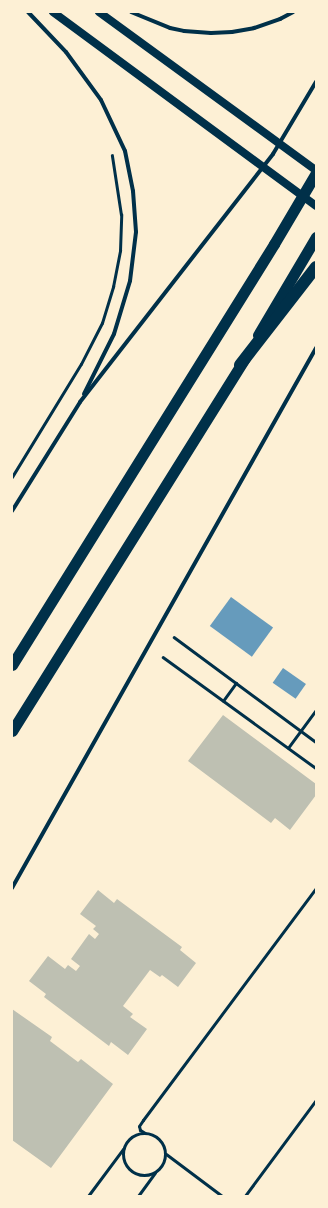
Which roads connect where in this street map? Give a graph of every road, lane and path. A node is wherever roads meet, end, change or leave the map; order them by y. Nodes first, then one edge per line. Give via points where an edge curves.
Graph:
1 (28, 12) edge
2 (53, 12) edge
3 (99, 12) edge
4 (131, 12) edge
5 (292, 12) edge
6 (316, 82) edge
7 (112, 156) dead end
8 (316, 172) edge
9 (316, 206) edge
10 (316, 237) edge
11 (316, 267) edge
12 (316, 348) edge
13 (240, 365) junction
14 (80, 402) junction
15 (12, 477) edge
16 (12, 510) edge
17 (174, 637) dead end
18 (163, 657) dead end
19 (12, 665) edge
20 (236, 683) junction
21 (223, 700) junction
22 (316, 710) edge
23 (12, 731) edge
24 (301, 731) junction
25 (316, 742) edge
26 (288, 748) junction
27 (316, 768) edge
28 (12, 888) edge
29 (316, 888) edge
30 (316, 1100) edge
31 (144, 1133) junction
32 (124, 1147) junction
33 (166, 1154) junction
34 (156, 1172) junction
35 (88, 1196) edge
36 (138, 1196) edge
37 (222, 1196) edge
38 (245, 1196) edge

1 - 14 street via 66,52 101,100 124,151 133,191 136,232 130,281 114,334
2 - 9 main road
3 - 8 main road via 231,106
4 - 5 street via 170,28 211,33 254,28
6 - 14 street via 273,154
7 - 15 path via 121,215 120,251 102,324 81,364
8 - 19 highway via 270,251
10 - 13 highway
11 - 13 highway
12 - 28 street
13 - 23 highway
14 - 16 street
17 - 20 path
18 - 21 path
20 - 21 path
20 - 24 path
21 - 26 path
22 - 24 path
24 - 25 path
24 - 26 path
26 - 27 path
29 - 31 lane via 139,1126
30 - 38 path
31 - 32 lane via 132,1136
31 - 33 lane via 151,1134 162,1142
32 - 34 lane via 124,1160 131,1171 144,1175
32 - 35 lane
33 - 34 lane
33 - 37 lane
34 - 36 lane

